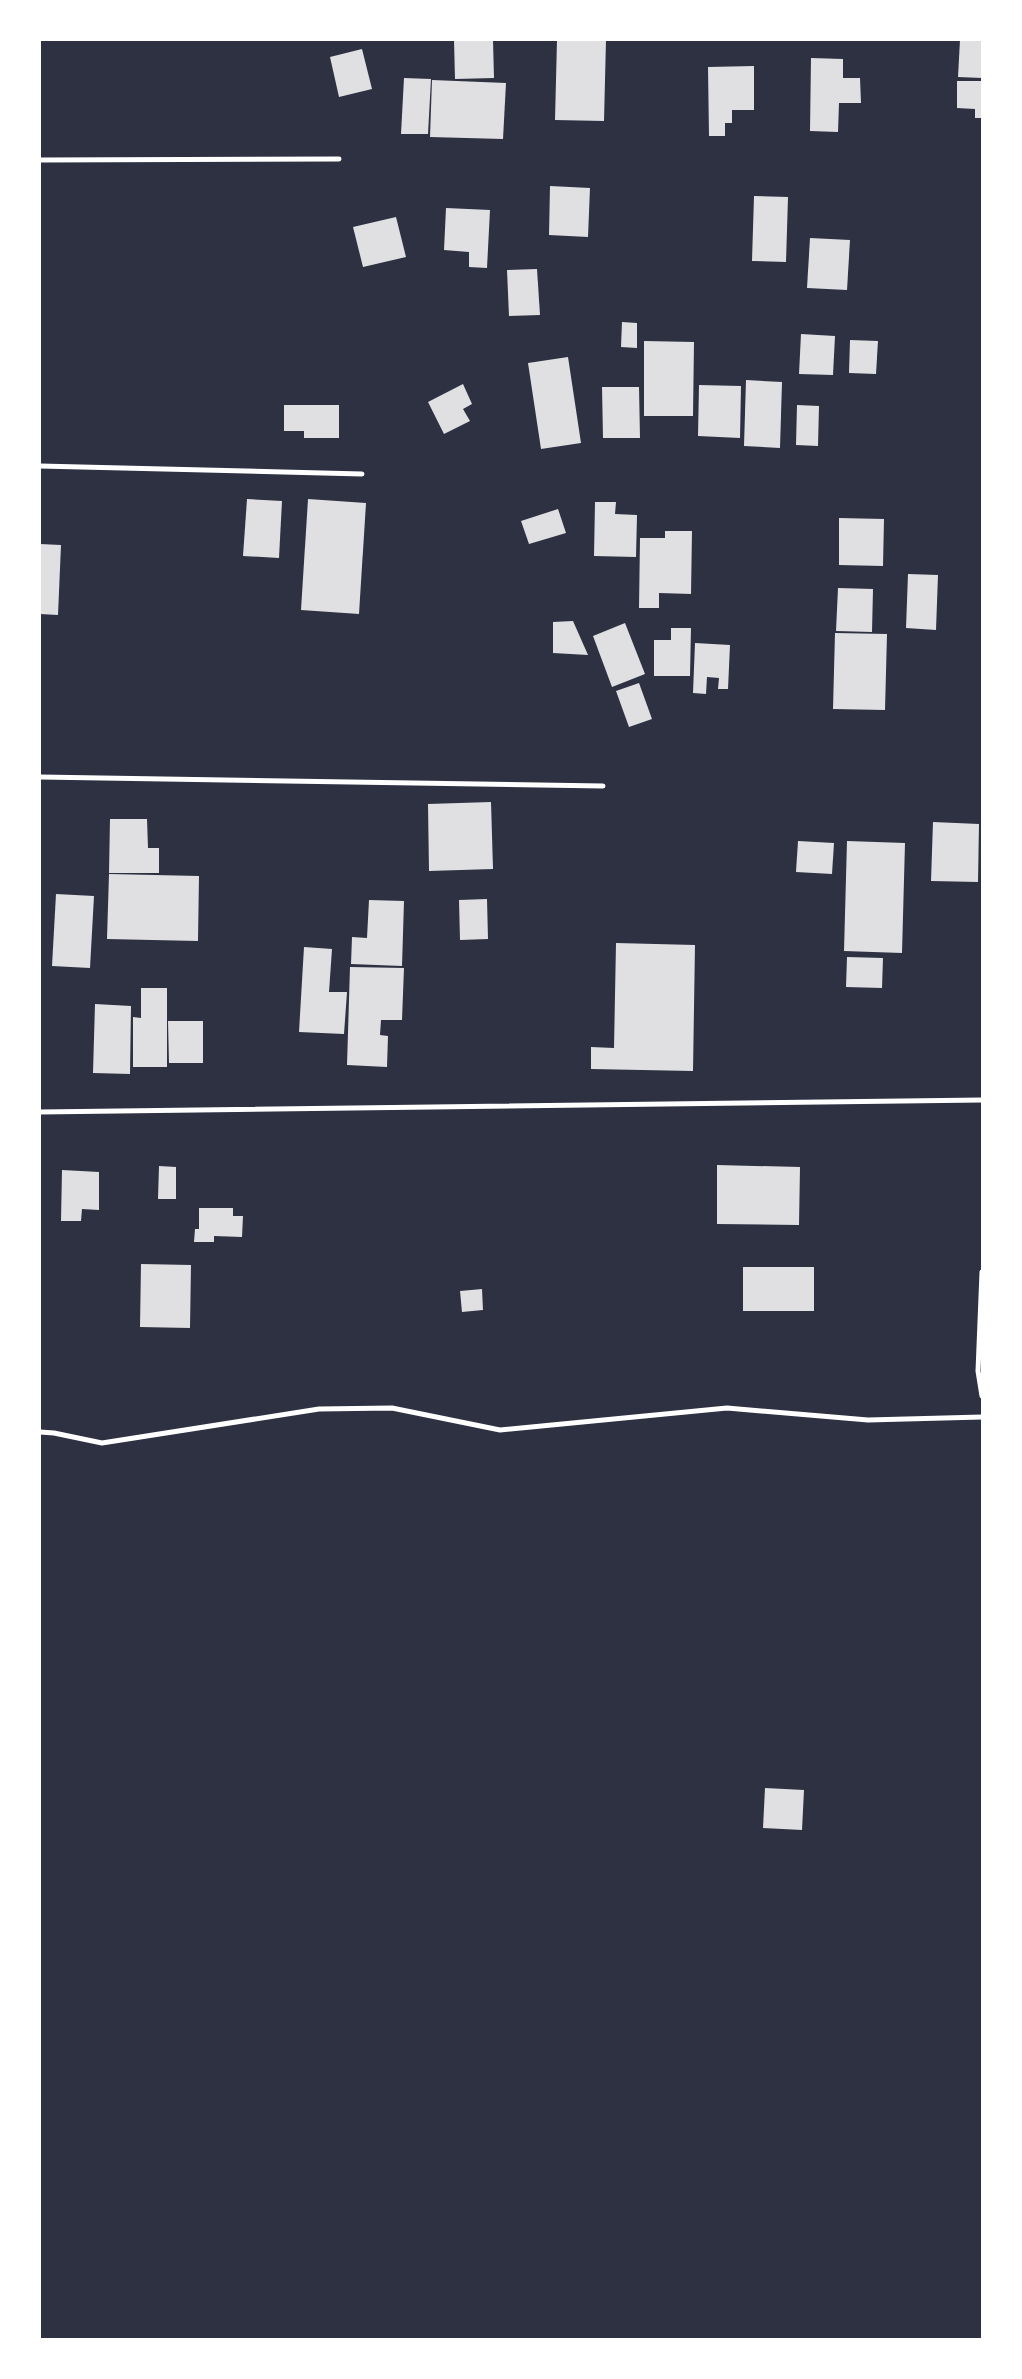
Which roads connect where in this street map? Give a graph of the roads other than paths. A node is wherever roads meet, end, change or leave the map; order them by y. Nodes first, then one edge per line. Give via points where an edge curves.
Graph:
1 (339, 159) dead end
2 (40, 160) edge
3 (40, 466) edge
4 (362, 474) dead end
5 (40, 777) edge
6 (603, 786) dead end
7 (982, 1100) edge
8 (40, 1112) edge
9 (982, 1272) edge
10 (982, 1396) edge
11 (982, 1417) edge
12 (40, 1432) edge

1 - 2 street
3 - 4 street
5 - 6 street
7 - 8 street
9 - 10 street via 978,1371
11 - 12 street via 868,1420 727,1408 500,1430 392,1408 319,1409 102,1443

